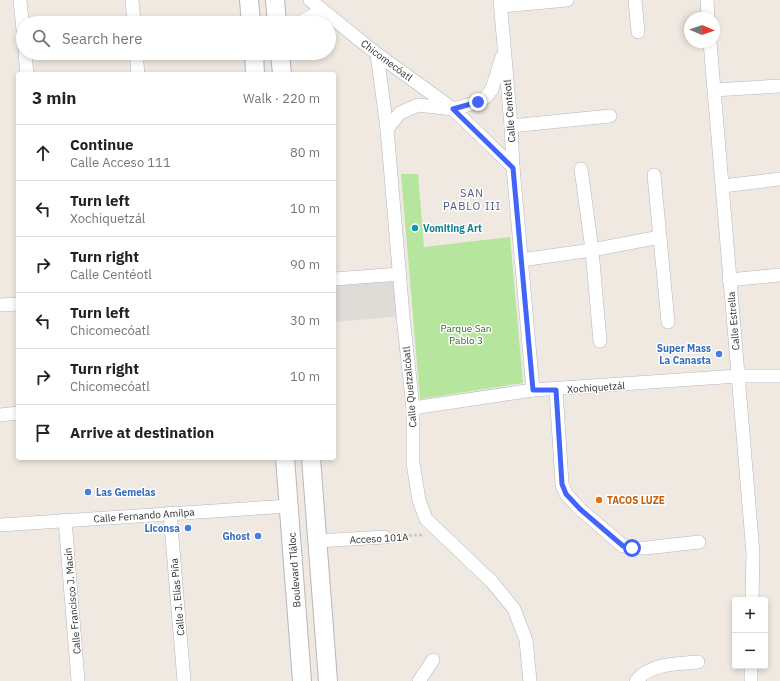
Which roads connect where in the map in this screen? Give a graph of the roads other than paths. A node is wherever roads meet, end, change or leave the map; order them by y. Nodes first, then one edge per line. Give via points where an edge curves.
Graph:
1 (20, 0) edge
2 (132, 0) edge
3 (250, 0) edge
4 (275, 0) edge
5 (310, 0) edge
6 (567, 0) edge
7 (635, 0) edge
8 (707, 0) edge
9 (500, 3) edge
10 (322, 10) junction
11 (708, 12) edge
12 (22, 16) edge
13 (133, 16) edge
14 (251, 16) edge
15 (276, 16) edge
16 (312, 16) edge
17 (330, 16) edge
18 (336, 21) edge
19 (638, 32) dead end
20 (710, 48) edge
21 (504, 51) junction
22 (377, 54) junction
23 (26, 60) edge
24 (137, 60) edge
25 (254, 60) edge
26 (281, 60) edge
27 (27, 72) edge
28 (138, 72) edge
29 (255, 72) edge
30 (282, 72) edge
31 (780, 86) edge
32 (714, 90) junction
33 (453, 109) junction
34 (610, 116) dead end
35 (511, 126) junction
36 (387, 129) junction
37 (513, 168) junction
38 (581, 169) dead end
39 (654, 175) dead end
40 (780, 180) edge
41 (723, 186) junction
42 (660, 237) junction
43 (592, 250) junction
44 (521, 260) junction
45 (400, 274) junction
46 (780, 275) edge
47 (336, 279) edge
48 (729, 280) junction
49 (16, 304) edge
50 (0, 305) edge
51 (668, 322) dead end
52 (600, 341) dead end
53 (738, 376) junction
54 (780, 376) edge
55 (533, 390) junction
56 (556, 390) junction
57 (413, 408) junction
58 (16, 413) edge
59 (0, 415) edge
60 (285, 460) edge
61 (312, 460) edge
62 (289, 506) junction
63 (170, 513) junction
64 (65, 520) junction
65 (0, 525) edge
66 (385, 537) road end
67 (317, 541) junction
68 (699, 542) dead end
69 (752, 597) edge
70 (433, 660) dead end
71 (698, 662) dead end
72 (751, 669) edge
73 (78, 681) edge
74 (184, 681) edge
75 (302, 681) edge
76 (328, 681) edge
77 (419, 681) edge
78 (530, 681) edge
79 (636, 681) edge
80 (751, 681) edge

1 - 12 street
2 - 13 street
3 - 14 street
4 - 15 street
5 - 10 street, Chicomecóatl
6 - 9 street
7 - 19 street
8 - 11 street
9 - 21 street, Calle Centéotl
10 - 16 street
10 - 17 street, Chicomecóatl
18 - 22 street, Chicomecóatl
20 - 32 street, Calle Estrella
21 - 33 street via 492,89 486,98
21 - 35 street, Calle Centéotl
22 - 33 street, Chicomecóatl
22 - 36 street, Calle Quetzalcóatl
23 - 27 street
24 - 28 street
25 - 29 street
26 - 30 street
31 - 32 street
32 - 41 street, Calle Estrella
33 - 36 street via 418,105 400,113
33 - 37 street, Chicomecóatl
34 - 35 street
35 - 37 street, Calle Centéotl
36 - 45 street, Calle Quetzalcóatl
37 - 44 street, Calle Centéotl
38 - 43 street
39 - 42 street
40 - 41 street
41 - 48 street, Calle Estrella
42 - 43 street
42 - 51 street
43 - 44 street
43 - 52 street
44 - 55 street, Calle Centéotl
45 - 47 street
45 - 57 street, Calle Quetzalcóatl
46 - 48 street
48 - 53 street, Calle Estrella
49 - 50 street
53 - 54 street, Xochiquetzál
53 - 56 street, Xochiquetzál
53 - 69 street, Calle Estrella via 753,553
55 - 56 street, Xochiquetzál
55 - 57 street, Xochiquetzál
56 - 68 street via 562,484 566,494 580,509 623,546 646,548
57 - 78 street, Calle Quetzalcóatl via 413,463 419,500 426,520 492,582 514,609 526,640
58 - 59 street
60 - 62 street, Boulevard Tláloc
61 - 67 street
62 - 63 street, Calle Fernando Amilpa
62 - 75 street, Boulevard Tláloc
63 - 64 street, Calle Fernando Amilpa
63 - 74 street, Calle J. Elías Piña
64 - 65 street, Calle Fernando Amilpa
64 - 73 street, Calle Francisco J. Macín
66 - 67 street, Acceso 101A
67 - 76 street
70 - 77 street
71 - 79 street via 653,669
72 - 80 street

